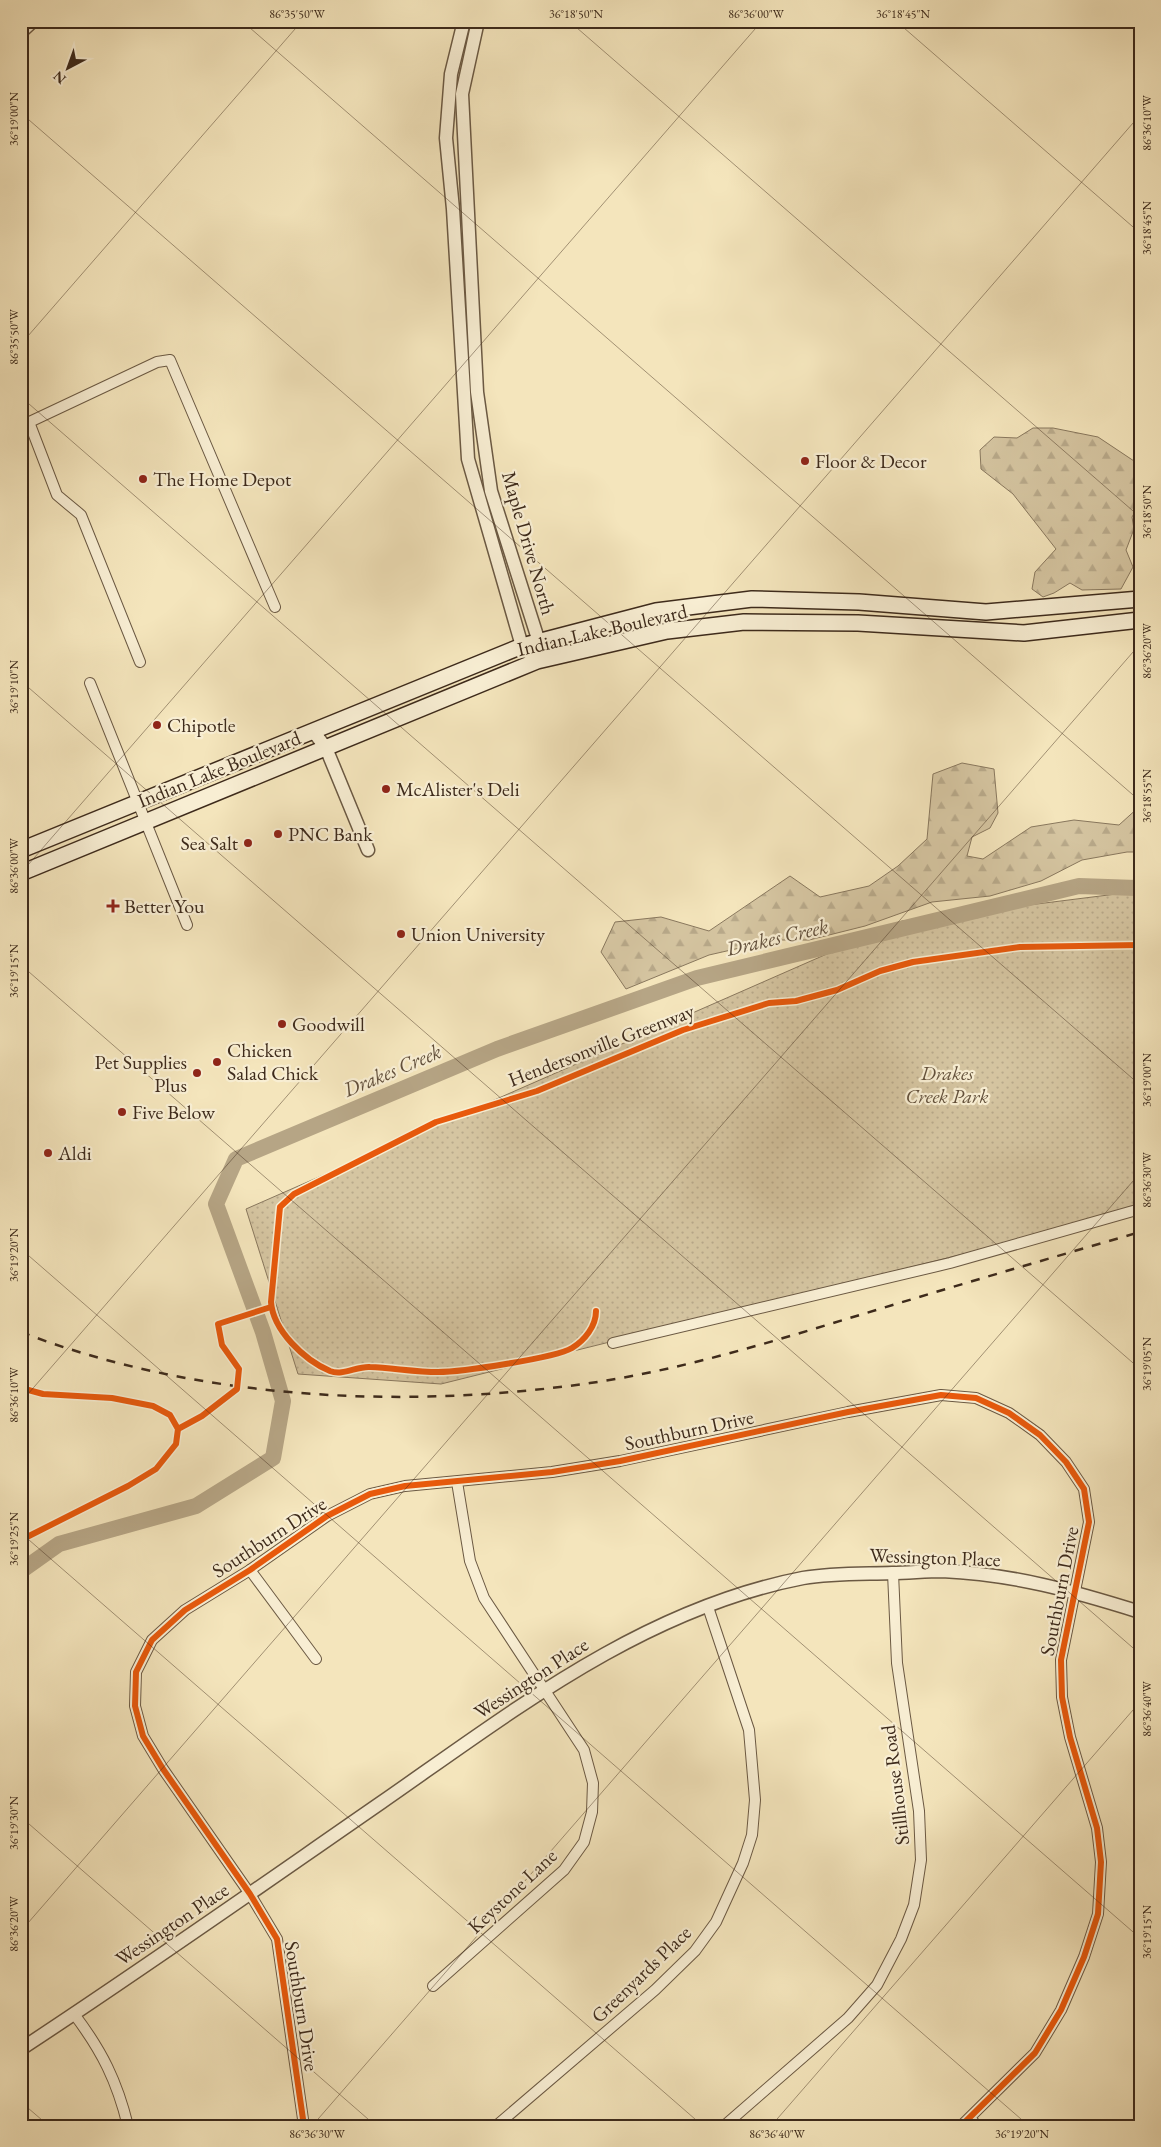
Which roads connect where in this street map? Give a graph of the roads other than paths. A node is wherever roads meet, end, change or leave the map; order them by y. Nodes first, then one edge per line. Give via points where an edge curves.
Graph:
1 (33, 21) edge
2 (464, 21) edge
3 (478, 21) edge
4 (21, 32) edge
5 (449, 91) junction
6 (462, 94) junction
7 (467, 207) junction
8 (453, 209) junction
9 (471, 391) junction
10 (25, 424) edge
11 (491, 491) junction
12 (476, 494) junction
13 (1140, 598) edge
14 (275, 607) dead end
15 (1140, 620) edge
16 (539, 642) junction
17 (522, 646) junction
18 (537, 661) junction
19 (140, 662) dead end
20 (90, 683) dead end
21 (314, 731) junction
22 (326, 748) junction
23 (137, 803) junction
24 (144, 821) junction
25 (21, 850) edge
26 (368, 850) dead end
27 (21, 873) edge
28 (187, 924) dead end
29 (1140, 1209) edge
30 (613, 1343) dead end
31 (457, 1482) junction
32 (250, 1570) junction
33 (893, 1573) junction
34 (1074, 1591) junction
35 (708, 1607) junction
36 (1140, 1612) edge
37 (316, 1660) dead end
38 (544, 1690) junction
39 (250, 1894) junction
40 (432, 1986) dead end
41 (74, 2014) junction
42 (21, 2049) edge
43 (974, 2122) edge
44 (128, 2126) edge
45 (304, 2126) edge
46 (496, 2126) edge
47 (724, 2126) edge
48 (961, 2126) edge

1 - 4 street
2 - 5 street, Maple Drive North
3 - 6 street, Maple Drive North
5 - 6 street
5 - 8 street, Maple Drive North via 446,138
6 - 7 street, Maple Drive North
7 - 8 street
7 - 9 street, Maple Drive North
8 - 9 street, Maple Drive North
9 - 11 street, Maple Drive North
9 - 12 street, Maple Drive North via 468,459
10 - 14 street via 156,362 170,360
10 - 19 street via 57,495 81,515
11 - 12 street
11 - 16 street, Maple Drive North
12 - 17 street, Maple Drive North
13 - 16 main road, Indian Lake Boulevard via 986,612 859,602 752,600 656,611
15 - 18 main road, Indian Lake Boulevard via 1024,633 858,623 744,622 667,631
16 - 17 main road, Indian Lake Boulevard
16 - 18 street, Maple Drive North
17 - 18 street, Maple Drive North
17 - 21 main road, Indian Lake Boulevard
18 - 22 main road, Indian Lake Boulevard
20 - 23 street
21 - 22 street
21 - 23 main road, Indian Lake Boulevard
22 - 24 main road, Indian Lake Boulevard
22 - 26 street
23 - 24 street
23 - 25 main road, Indian Lake Boulevard
24 - 27 main road, Indian Lake Boulevard
24 - 28 street
29 - 30 street via 945,1264
31 - 32 street, Southburn Drive via 406,1486 370,1494 327,1516
31 - 34 street, Southburn Drive via 620,1461 941,1395 976,1398 1009,1413 1040,1435 1066,1462 1084,1488 1089,1522
31 - 38 street, Keystone Lane via 470,1561 484,1598
32 - 37 street
32 - 39 street, Southburn Drive via 185,1610 152,1640 136,1672 135,1706 143,1736 162,1769
33 - 34 street, Wessington Place via 941,1571 1005,1577
33 - 35 street, Wessington Place via 804,1578 748,1592
33 - 47 street, Stillhouse Road via 897,1663 919,1811 922,1860 914,1906 877,1985 848,2018
34 - 36 street, Wessington Place
34 - 43 street, Southburn Drive via 1061,1660 1062,1697 1097,1828 1101,1862 1098,1914 1061,2010 1035,2053
35 - 38 street, Wessington Place via 664,1623 610,1650
35 - 46 street, Greenyards Place via 750,1730 755,1800 752,1835 743,1863 716,1922 695,1951 655,1990
38 - 39 street, Wessington Place
38 - 40 street, Keystone Lane via 584,1750 593,1783 592,1812 584,1842 564,1870
39 - 41 street, Wessington Place
39 - 45 street, Southburn Drive via 276,1939
41 - 42 street, Wessington Place
41 - 44 street via 95,2042 110,2070
43 - 48 street, Southburn Drive

